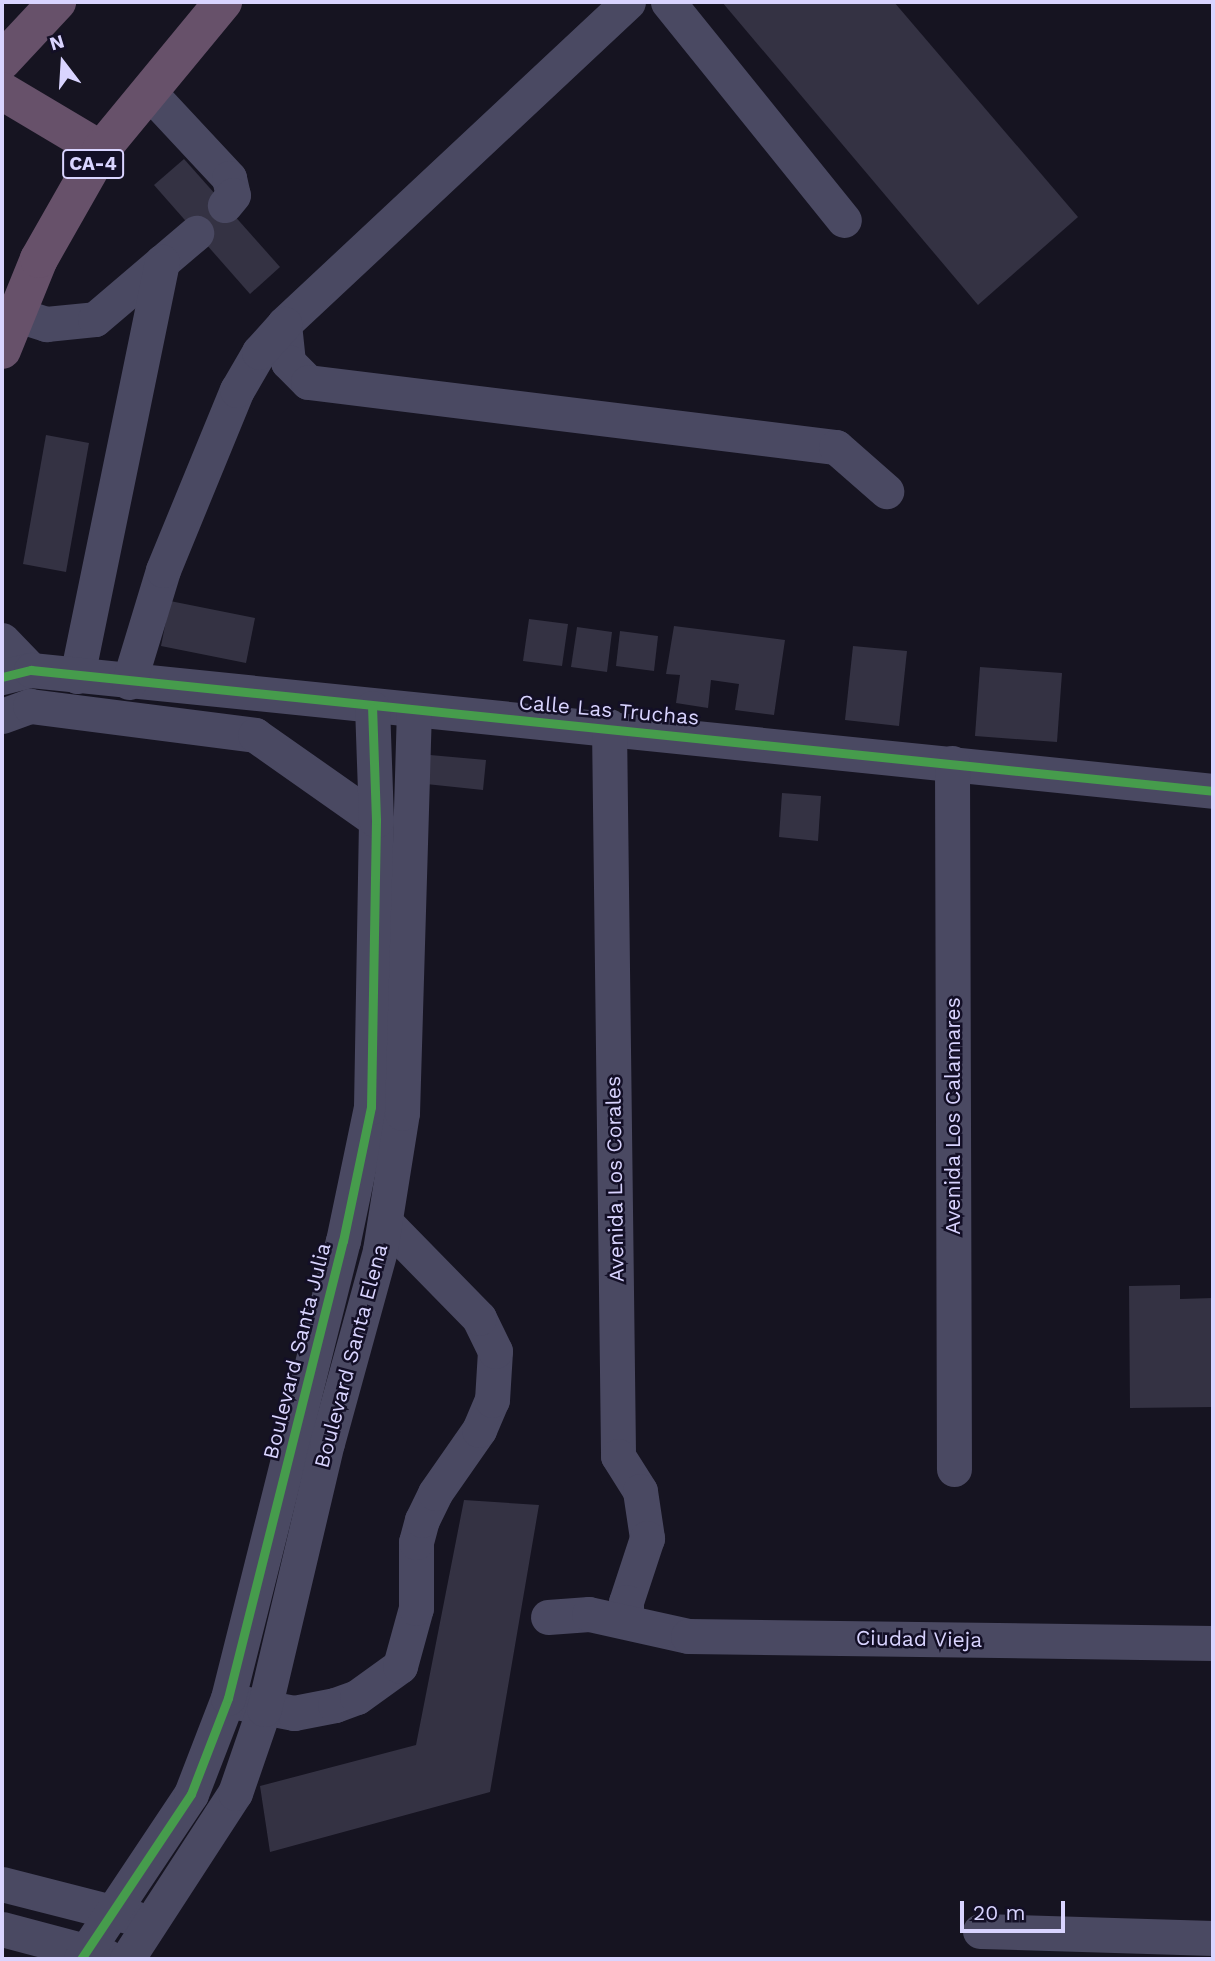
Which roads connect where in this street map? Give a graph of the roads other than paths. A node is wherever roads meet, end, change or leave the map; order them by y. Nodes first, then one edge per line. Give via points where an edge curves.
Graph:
1 (223, 2) edge
2 (628, 2) edge
3 (668, 2) edge
4 (48, 6) edge
5 (2, 61) edge
6 (2, 91) edge
7 (148, 91) junction
8 (101, 150) junction
9 (225, 205) dead end
10 (844, 220) dead end
11 (196, 233) dead end
12 (162, 262) junction
13 (15, 314) junction
14 (284, 324) junction
15 (2, 350) edge
16 (886, 491) dead end
17 (2, 640) edge
18 (16, 673) edge
19 (77, 676) junction
20 (129, 682) junction
21 (263, 694) junction
22 (372, 708) junction
23 (414, 711) junction
24 (2, 716) edge
25 (609, 726) junction
26 (255, 735) junction
27 (951, 763) junction
28 (1213, 791) edge
29 (376, 820) junction
30 (384, 1222) junction
31 (954, 1469) dead end
32 (548, 1617) dead end
33 (626, 1621) junction
34 (1213, 1643) edge
35 (228, 1699) junction
36 (264, 1709) junction
37 (2, 1884) edge
38 (116, 1912) junction
39 (151, 1924) junction
40 (2, 1929) edge
41 (981, 1931) dead end
42 (1213, 1938) edge
43 (1169, 1948) edge
44 (94, 1957) edge
45 (127, 1959) edge

1 - 7 highway, CA-4
2 - 14 street
3 - 10 street
4 - 5 highway
6 - 8 highway
7 - 8 highway, CA-4
7 - 9 street via 229,178 233,195
8 - 13 highway, CA-4 via 39,259
11 - 12 street
12 - 13 street via 95,319 46,324
12 - 19 street
13 - 15 highway, CA-4
14 - 16 street via 288,362 308,382 836,447
14 - 20 street via 259,352 237,390 163,570
17 - 18 street, Calle Las Truchas
18 - 19 street, Calle Las Truchas
19 - 20 street, Calle Las Truchas
20 - 21 street, Calle Las Truchas
21 - 22 street, Calle Las Truchas
21 - 26 street
22 - 23 street, Calle Las Truchas
22 - 29 street, Boulevard Santa Julia
23 - 25 street, Calle Las Truchas
23 - 30 street, Boulevard Santa Elena via 402,1113
24 - 26 street via 30,706
25 - 27 street, Calle Las Truchas
25 - 33 street, Avenida Los Corales via 618,1456 640,1491 647,1538 626,1602
26 - 29 street
27 - 28 street, Calle Las Truchas
27 - 31 street, Avenida Los Calamares
29 - 35 street, Boulevard Santa Julia via 371,1107 343,1241
30 - 36 street, Boulevard Santa Elena
30 - 36 street via 479,1318 495,1351 492,1400 479,1430 422,1520 416,1542 416,1608 400,1666 357,1697 335,1705 294,1713
32 - 33 street, Ciudad Vieja via 589,1614
33 - 34 street, Ciudad Vieja via 688,1636
35 - 36 street
35 - 38 street, Boulevard Santa Julia via 191,1794
36 - 39 street, Boulevard Santa Elena via 234,1793
37 - 38 street
38 - 39 street
38 - 44 street, Boulevard Santa Julia
39 - 45 street, Boulevard Santa Elena
40 - 44 street
41 - 43 street
42 - 43 street

